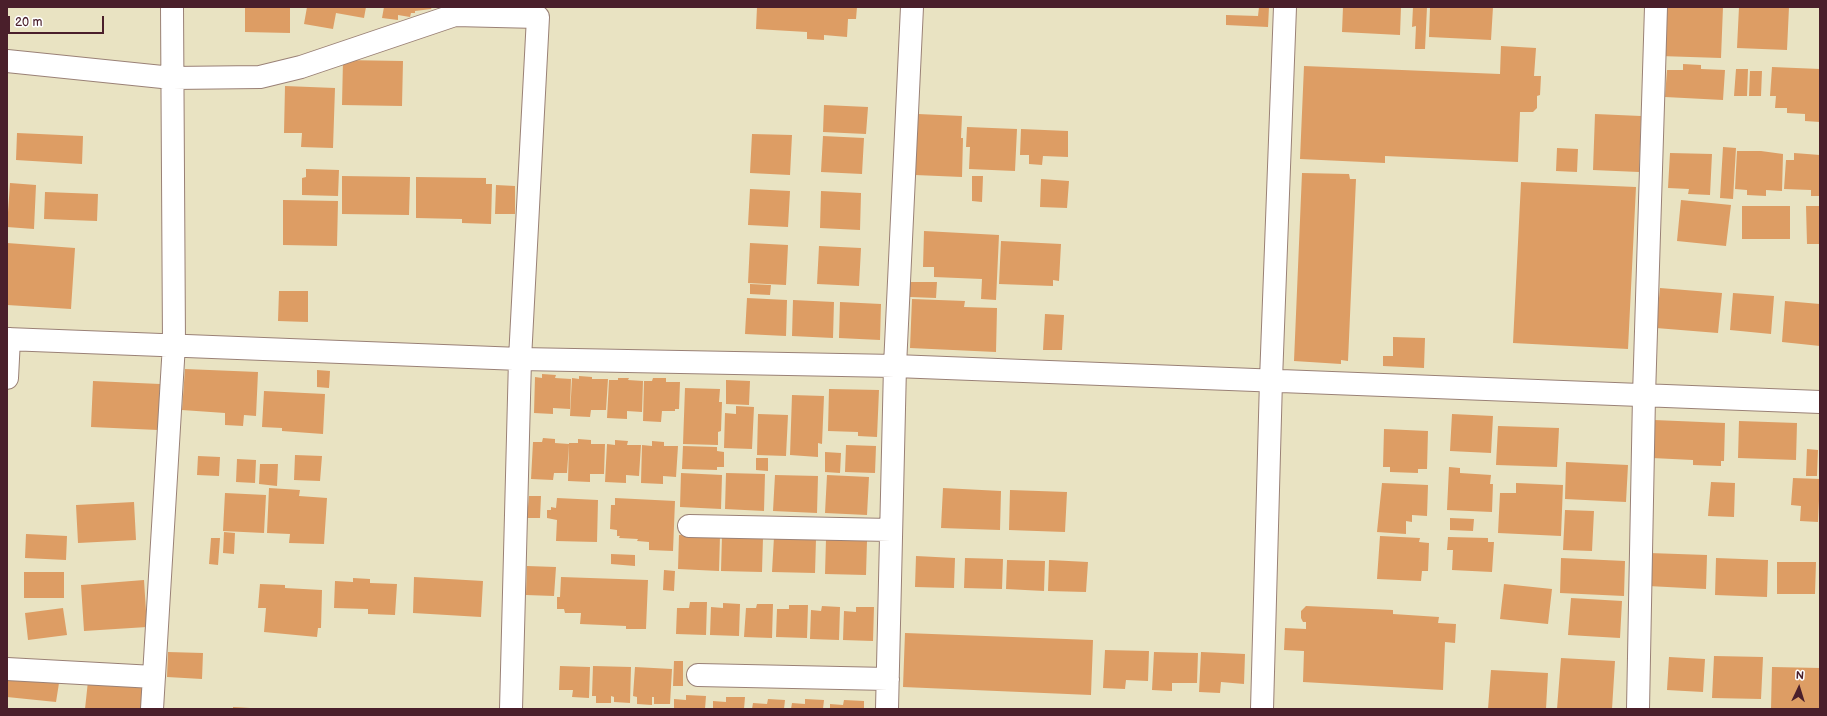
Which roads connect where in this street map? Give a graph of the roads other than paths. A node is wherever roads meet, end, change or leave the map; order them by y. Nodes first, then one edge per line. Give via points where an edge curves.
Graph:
1 (172, 7) edge
2 (912, 7) edge
3 (1285, 7) edge
4 (1656, 7) edge
5 (7, 61) edge
6 (172, 78) junction
7 (8, 339) edge
8 (174, 344) junction
9 (520, 359) junction
10 (895, 366) junction
11 (7, 378) edge
12 (1271, 380) junction
13 (1644, 396) junction
14 (1820, 402) edge
15 (690, 526) dead end
16 (891, 530) junction
17 (7, 669) edge
18 (698, 675) dead end
19 (154, 677) junction
20 (888, 679) junction
21 (152, 709) edge
22 (510, 709) edge
23 (887, 709) edge
24 (1262, 709) edge
25 (1638, 709) edge

1 - 6 street
2 - 10 street
3 - 12 street
4 - 13 street
5 - 6 street
6 - 8 street
6 - 9 street via 260,77 301,67 455,15 538,17
7 - 8 street
7 - 11 street
8 - 9 street
8 - 19 street
9 - 10 street
9 - 22 street
10 - 12 street
10 - 16 street
12 - 13 street
12 - 24 street
13 - 14 street
13 - 25 street
15 - 16 street
16 - 20 street
17 - 19 street
18 - 20 street
19 - 21 street
20 - 23 street

